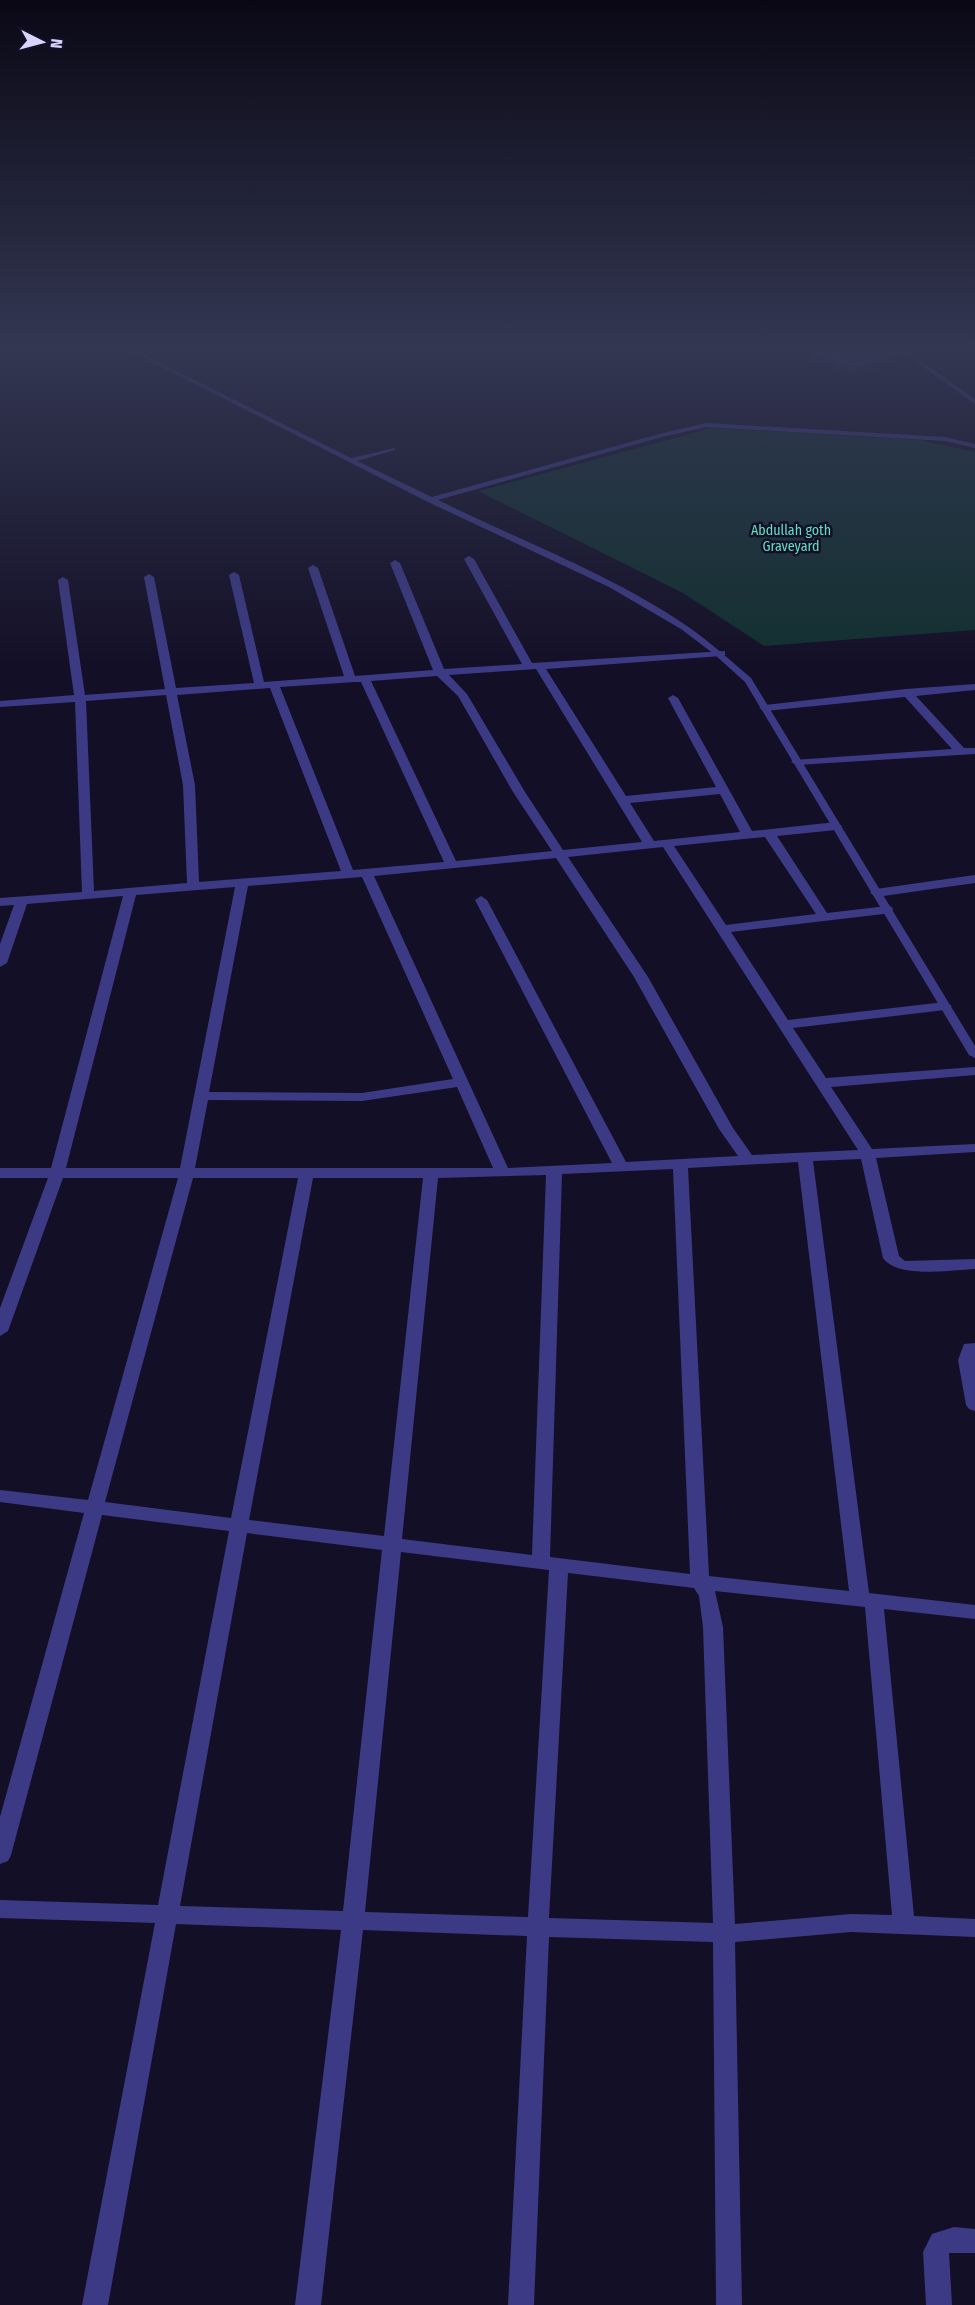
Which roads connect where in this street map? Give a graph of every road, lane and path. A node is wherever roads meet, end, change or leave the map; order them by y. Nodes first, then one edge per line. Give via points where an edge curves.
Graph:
1 (338, 454) edge
2 (376, 454) edge
3 (595, 454) edge
4 (351, 460) junction
5 (431, 500) junction
6 (469, 559) dead end
7 (395, 563) dead end
8 (314, 568) dead end
9 (234, 575) dead end
10 (149, 577) dead end
11 (63, 580) dead end
12 (721, 653) junction
13 (534, 667) junction
14 (440, 673) junction
15 (365, 679) junction
16 (351, 680) junction
17 (274, 685) junction
18 (260, 686) junction
19 (975, 687) edge
20 (171, 692) junction
21 (906, 693) junction
22 (673, 698) dead end
23 (80, 699) junction
24 (0, 704) edge
25 (765, 708) junction
26 (960, 751) junction
27 (975, 751) edge
28 (797, 762) junction
29 (723, 790) junction
30 (622, 800) junction
31 (836, 826) junction
32 (769, 833) junction
33 (748, 835) junction
34 (667, 844) junction
35 (650, 845) junction
36 (562, 854) junction
37 (452, 865) junction
38 (366, 873) junction
39 (348, 874) junction
40 (975, 879) edge
41 (242, 883) junction
42 (193, 886) junction
43 (130, 891) junction
44 (876, 893) junction
45 (88, 895) junction
46 (21, 900) junction
47 (481, 900) dead end
48 (0, 902) edge
49 (887, 910) junction
50 (823, 916) junction
51 (723, 929) junction
52 (0, 963) edge
53 (945, 1006) junction
54 (784, 1025) junction
55 (975, 1055) edge
56 (975, 1071) edge
57 (461, 1082) junction
58 (822, 1083) junction
59 (201, 1096) junction
60 (975, 1148) edge
61 (868, 1155) junction
62 (805, 1158) junction
63 (749, 1161) junction
64 (680, 1165) junction
65 (622, 1168) junction
66 (554, 1172) junction
67 (0, 1173) edge
68 (57, 1173) junction
69 (503, 1173) junction
70 (186, 1174) junction
71 (306, 1174) junction
72 (431, 1174) junction
73 (975, 1264) edge
74 (0, 1331) edge
75 (975, 1348) edge
76 (975, 1405) edge
77 (0, 1496) edge
78 (93, 1509) junction
79 (238, 1524) junction
80 (392, 1542) junction
81 (550, 1562) junction
82 (700, 1582) junction
83 (867, 1601) junction
84 (975, 1612) edge
85 (0, 1855) edge
86 (0, 1909) edge
87 (168, 1916) junction
88 (352, 1919) junction
89 (904, 1925) junction
90 (538, 1926) junction
91 (975, 1928) edge
92 (724, 1933) junction
93 (975, 2241) edge
94 (95, 2305) edge
95 (308, 2305) edge
96 (520, 2305) edge
97 (729, 2305) edge
98 (939, 2305) edge

1 - 4 lane
2 - 4 lane
3 - 5 lane
4 - 5 lane
5 - 12 lane via 658,610
6 - 13 street
7 - 14 street
8 - 16 street
9 - 18 street
10 - 20 street
11 - 23 street
12 - 13 street
12 - 25 lane via 748,681
13 - 14 street
13 - 30 street
14 - 15 street
14 - 36 street via 462,694 519,792
15 - 16 street
15 - 37 street
16 - 17 street
17 - 18 street
17 - 39 street
18 - 20 street
19 - 21 street
20 - 23 street
20 - 42 street via 189,785
21 - 25 street
21 - 26 street
22 - 29 street
23 - 24 street
23 - 45 street
25 - 28 lane
26 - 27 street
26 - 28 street
28 - 31 lane
29 - 30 street
29 - 33 street
30 - 35 street
31 - 32 street
31 - 44 lane
32 - 33 street
32 - 50 street
33 - 34 street
34 - 35 street
34 - 51 street
35 - 36 street
36 - 37 street
36 - 63 street via 641,977 726,1129
37 - 38 street
38 - 39 street
38 - 57 street
39 - 41 street
40 - 44 street
41 - 42 street
41 - 59 street
42 - 43 street
43 - 45 street
43 - 68 street
44 - 49 lane
45 - 46 street
46 - 48 street
46 - 52 street
47 - 65 street
49 - 50 street
49 - 53 lane
50 - 51 street
51 - 54 street
53 - 54 street
53 - 55 lane
54 - 58 street
56 - 58 street
57 - 59 street via 362,1097
57 - 69 street
58 - 61 street
59 - 70 street
60 - 61 street
61 - 62 street
61 - 73 street via 891,1258 905,1266
62 - 63 street
62 - 83 street
63 - 64 street
64 - 65 street
64 - 82 street
65 - 66 street
66 - 69 street
66 - 81 street
67 - 68 street
68 - 70 street
68 - 74 street
69 - 72 street
70 - 71 street
70 - 78 street
71 - 72 street
71 - 79 street
72 - 80 street
75 - 76 street via 970,1348 966,1360
77 - 78 street
78 - 79 street
78 - 85 street
79 - 80 street
79 - 87 street
80 - 81 street
80 - 88 street
81 - 82 street
81 - 90 street
82 - 83 street
82 - 92 street via 708,1595 713,1627
83 - 84 street
83 - 89 street
86 - 87 street
87 - 88 street
87 - 94 street
88 - 90 street
88 - 95 street
89 - 91 street
89 - 92 street via 852,1923
90 - 92 street
90 - 96 street
92 - 97 street
93 - 98 street via 954,2239 941,2243 935,2252

